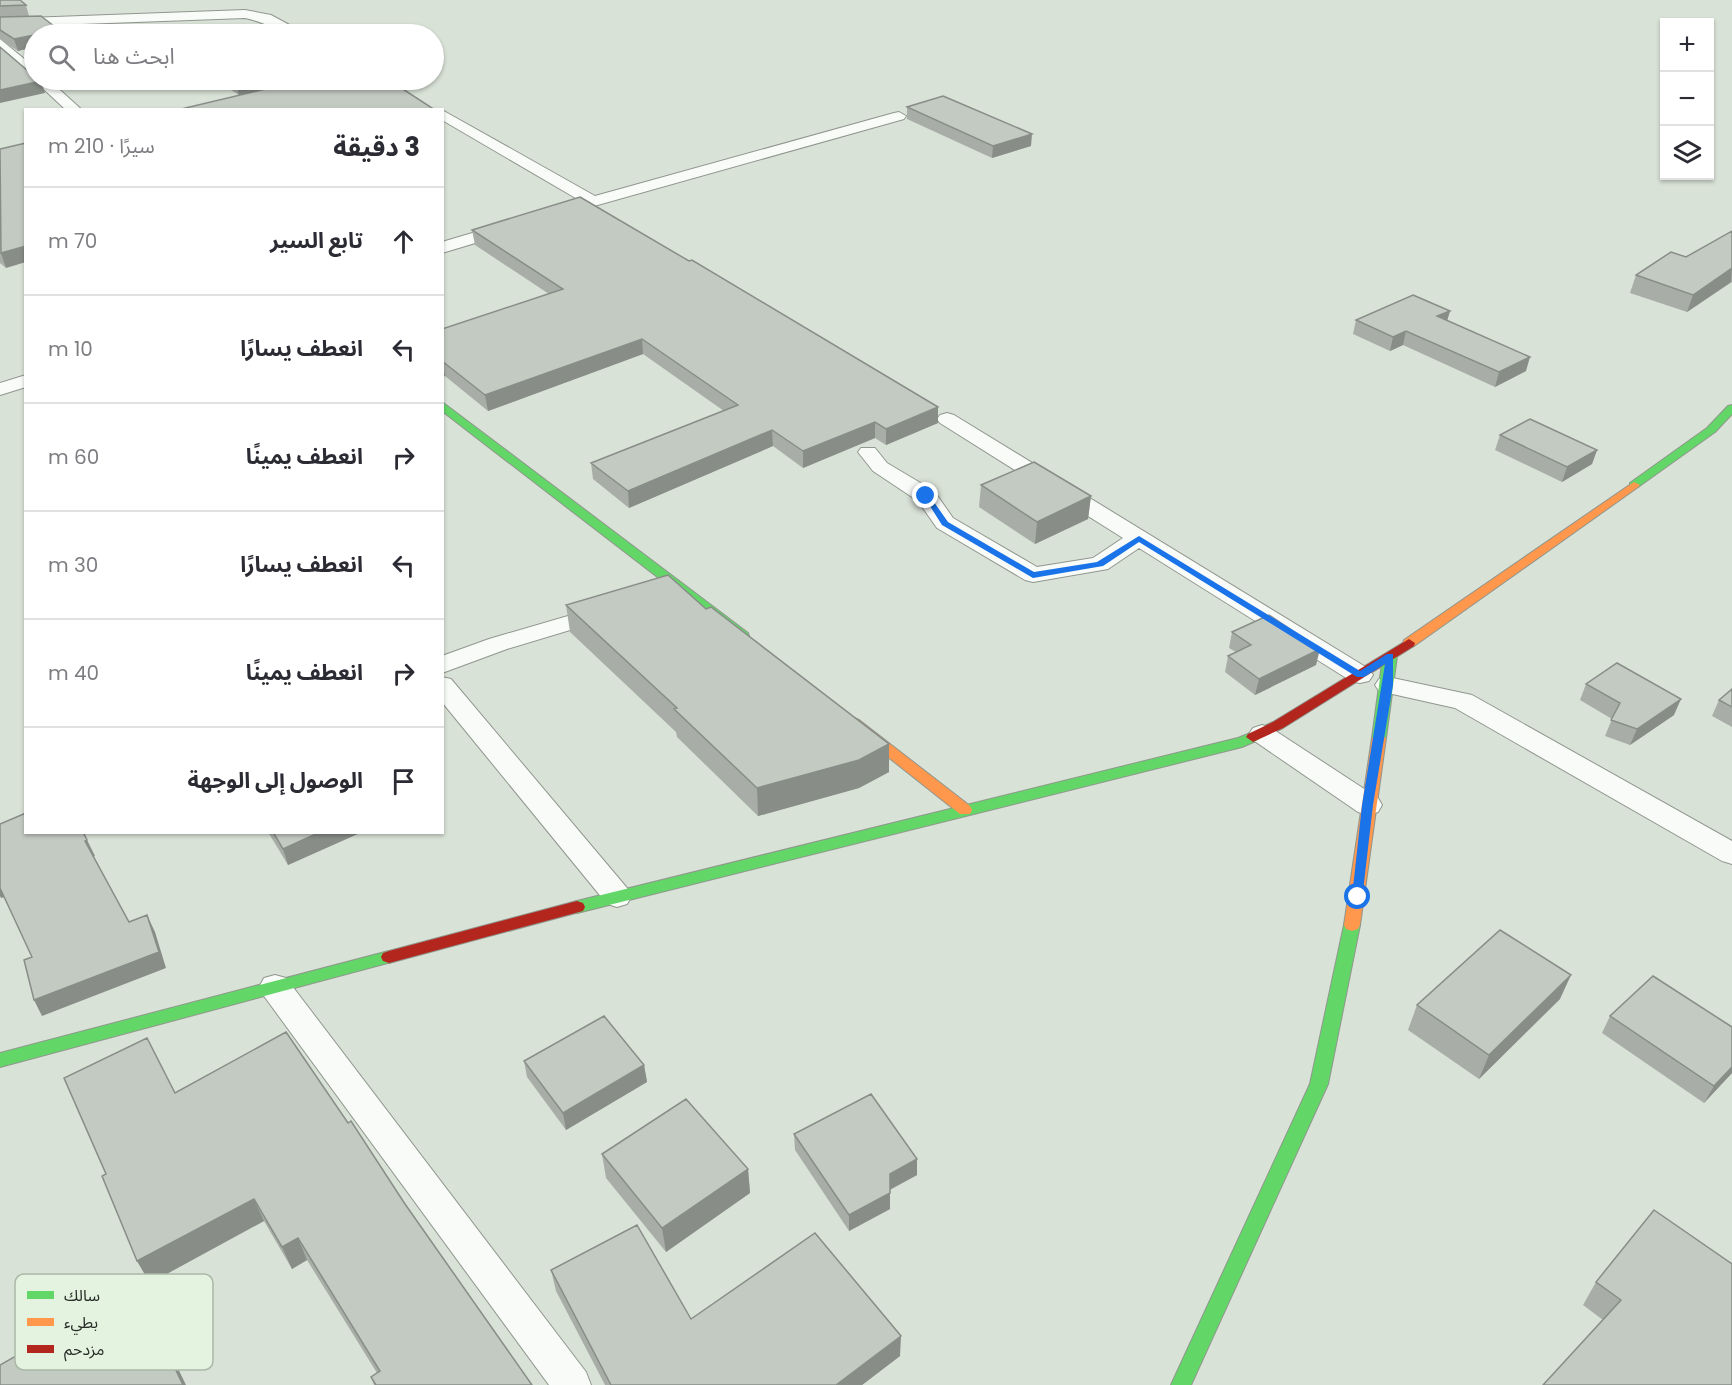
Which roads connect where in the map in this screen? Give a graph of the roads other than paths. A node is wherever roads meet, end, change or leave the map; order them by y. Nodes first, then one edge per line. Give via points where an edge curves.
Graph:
1 (241, 0) edge
2 (245, 14) junction
3 (0, 22) edge
4 (279, 24) edge
5 (0, 43) edge
6 (24, 65) edge
7 (52, 90) edge
8 (73, 108) edge
9 (444, 115) edge
10 (898, 116) dead end
11 (592, 201) junction
12 (538, 218) edge
13 (517, 224) edge
14 (444, 247) edge
15 (24, 382) edge
16 (0, 389) edge
17 (444, 407) edge
18 (1732, 408) edge
19 (947, 419) dead end
20 (868, 452) dead end
21 (1139, 538) junction
22 (685, 591) junction
23 (660, 595) edge
24 (626, 606) edge
25 (750, 642) edge
26 (1390, 656) junction
27 (444, 664) edge
28 (1360, 675) junction
29 (1388, 685) junction
30 (444, 687) edge
31 (844, 715) edge
32 (1262, 734) junction
33 (1368, 805) junction
34 (965, 810) junction
35 (1732, 854) edge
36 (617, 896) junction
37 (275, 987) junction
38 (0, 1060) edge
39 (572, 1385) edge
40 (1181, 1385) edge

1 - 2 street via 247,8
2 - 3 street
2 - 4 street
5 - 6 street
7 - 8 street
9 - 11 street
10 - 11 street
11 - 12 street
13 - 14 street
15 - 16 street
17 - 22 street
18 - 26 street via 1712,430
19 - 21 street
20 - 21 street via 880,467 926,496 945,523 1033,575 1100,564
21 - 28 street
22 - 23 street
22 - 25 street
24 - 27 street
26 - 28 street
26 - 29 street
28 - 32 street
29 - 33 street
29 - 35 street via 1463,701
30 - 36 street
31 - 34 street
32 - 33 street
32 - 34 street
33 - 40 street via 1358,897 1319,1084
34 - 36 street
36 - 37 street
37 - 38 street
37 - 39 street

